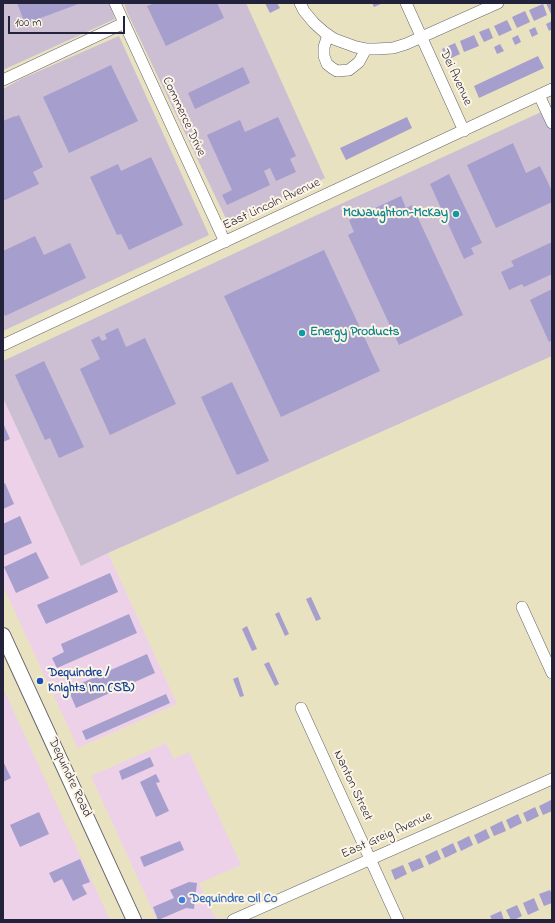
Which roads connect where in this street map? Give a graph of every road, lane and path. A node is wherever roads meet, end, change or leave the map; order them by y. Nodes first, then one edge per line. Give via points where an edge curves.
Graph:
1 (115, 3) edge
2 (300, 3) edge
3 (406, 3) edge
4 (498, 3) edge
5 (124, 23) junction
6 (328, 35) junction
7 (421, 37) junction
8 (366, 49) junction
9 (3, 80) edge
10 (552, 90) edge
11 (539, 95) junction
12 (552, 122) edge
13 (464, 131) junction
14 (225, 242) junction
15 (3, 345) edge
16 (522, 607) dead end
17 (3, 635) edge
18 (552, 673) edge
19 (301, 708) dead end
20 (552, 779) edge
21 (370, 859) junction
22 (134, 920) edge
23 (233, 920) edge
24 (398, 920) edge

1 - 5 street, Commerce Drive
2 - 6 street via 311,20
3 - 7 street, Dei Avenue
4 - 7 street
5 - 9 street
5 - 14 street, Commerce Drive
6 - 8 street
6 - 8 street via 324,56 327,64 337,71 348,70 354,66
7 - 8 street via 392,48
7 - 13 street, Dei Avenue
10 - 11 street, East Lincoln Avenue
11 - 12 street
11 - 13 street, East Lincoln Avenue
13 - 14 street, East Lincoln Avenue
14 - 15 street, East Lincoln Avenue
16 - 18 street
17 - 22 main road, Dequindre Road
19 - 21 street, Nanton Street
20 - 21 street, East Greig Avenue
21 - 23 street, East Greig Avenue
21 - 24 street, Nanton Street

